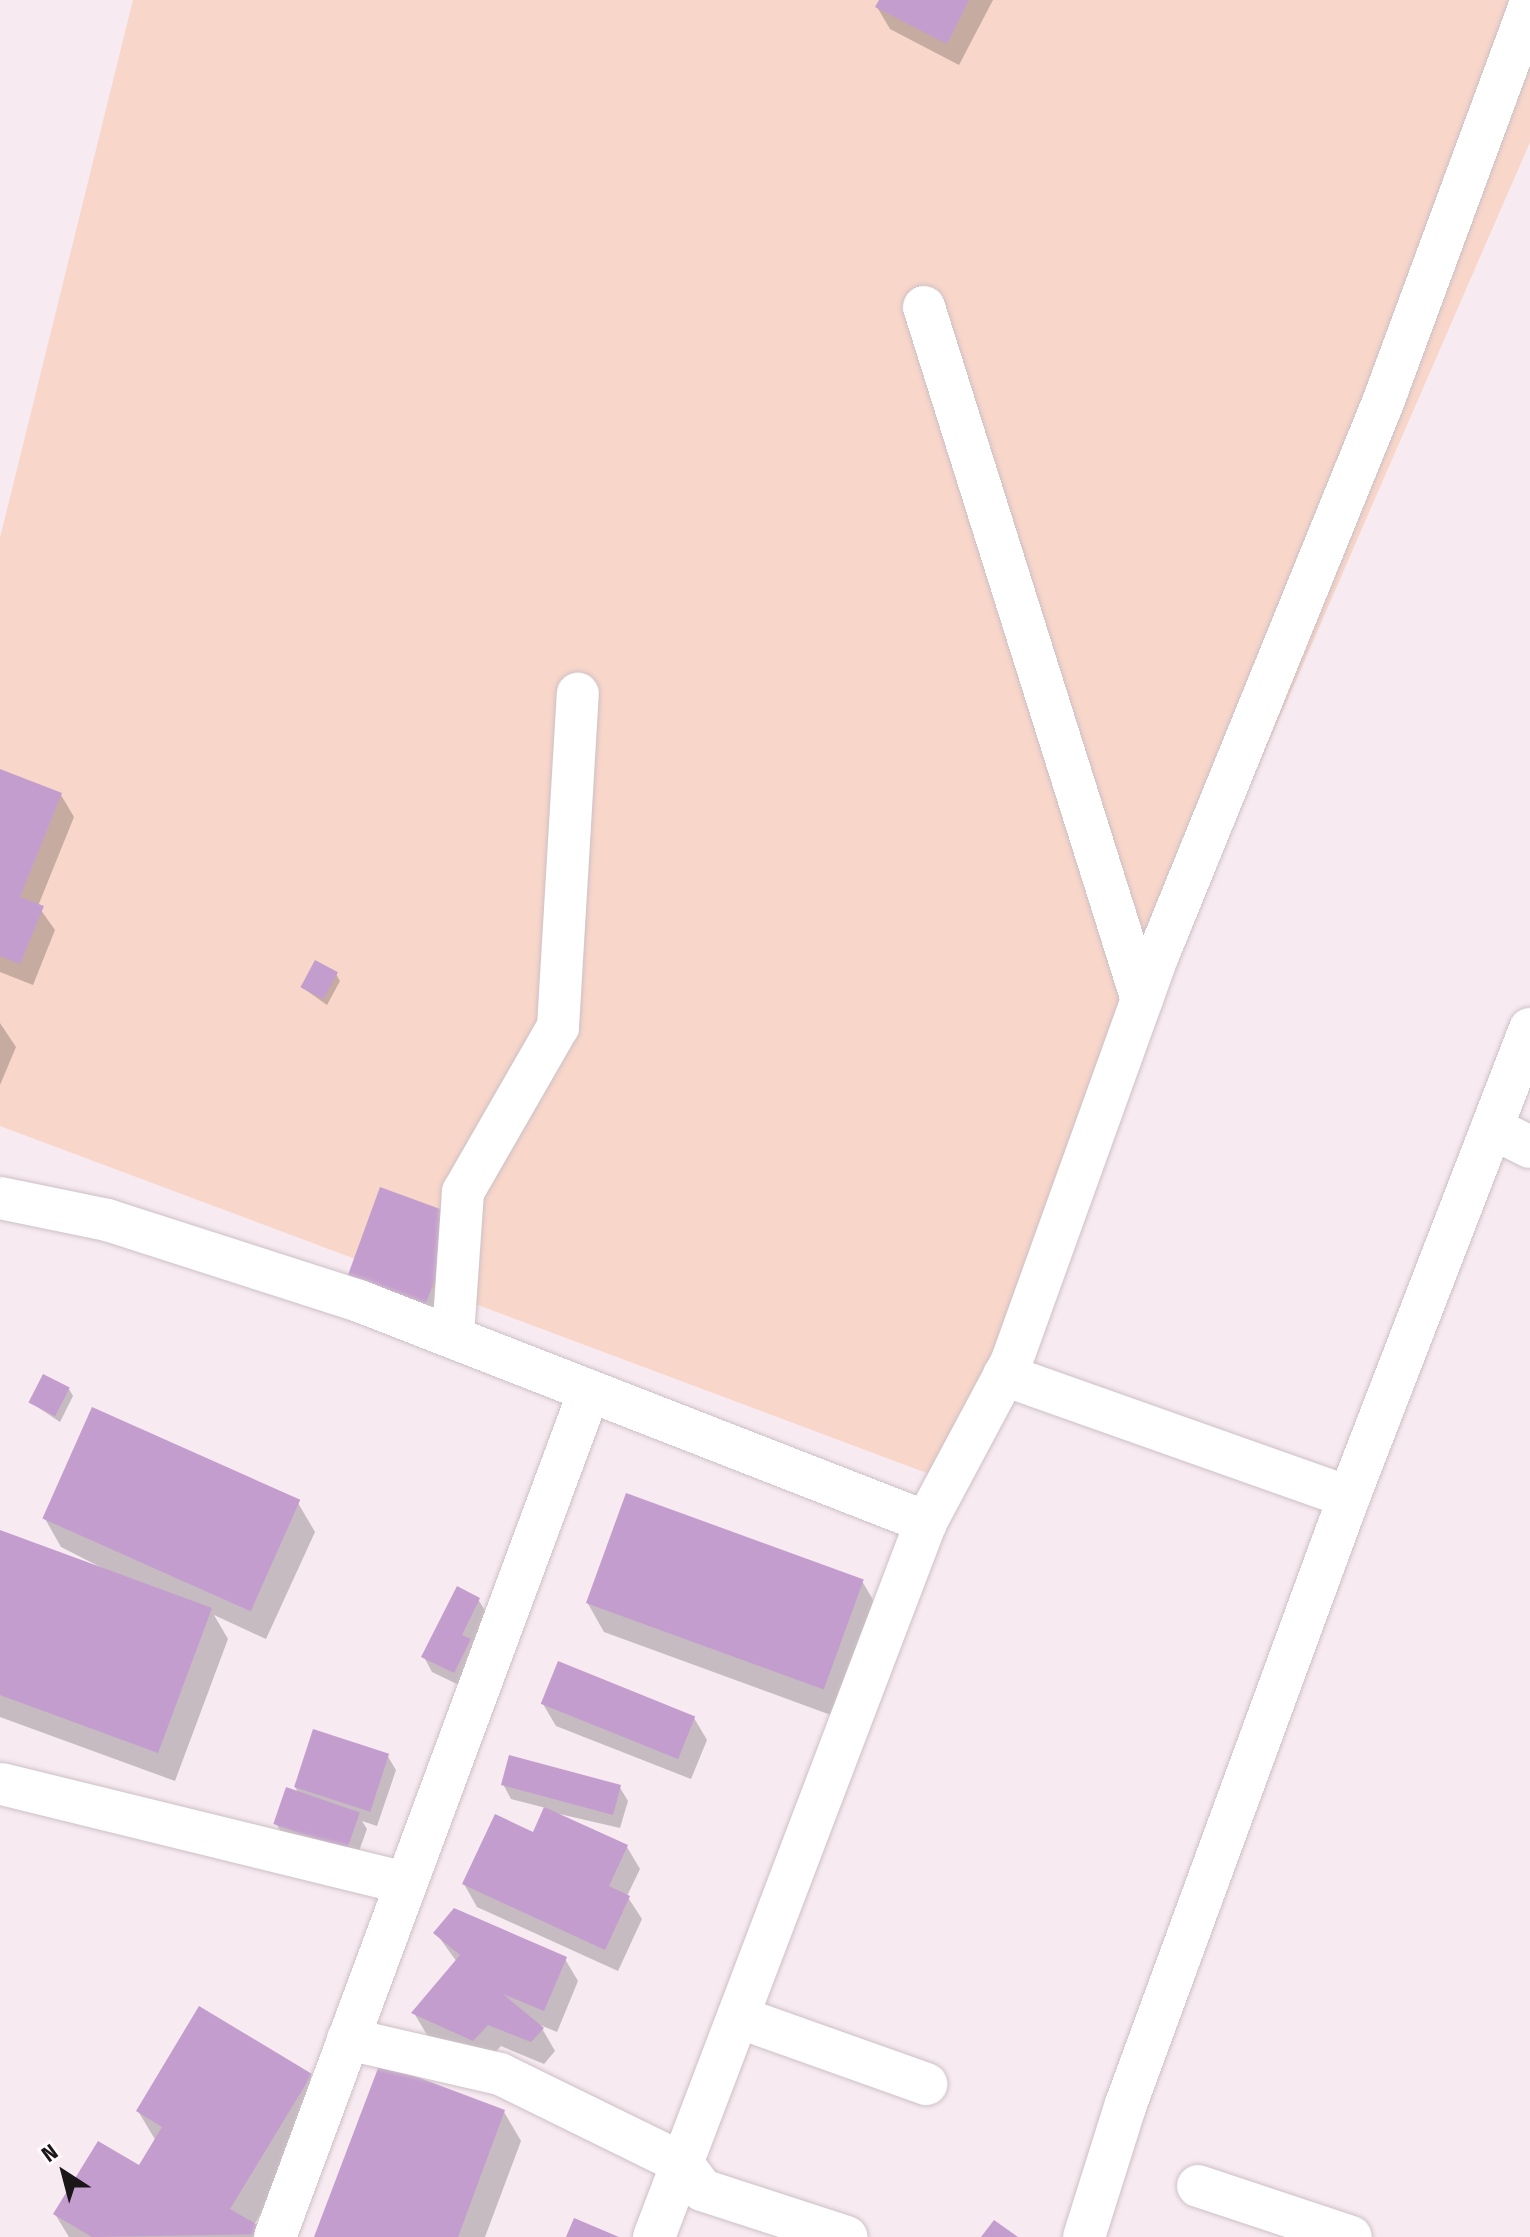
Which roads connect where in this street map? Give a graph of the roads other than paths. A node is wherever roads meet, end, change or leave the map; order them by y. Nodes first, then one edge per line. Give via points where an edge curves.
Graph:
1 (1530, 4) edge
2 (924, 307) dead end
3 (578, 694) dead end
4 (1142, 1000) junction
5 (1530, 1029) edge
6 (1492, 1128) junction
7 (1530, 1147) edge
8 (0, 1198) edge
9 (453, 1335) junction
10 (1004, 1375) junction
11 (589, 1392) junction
12 (1349, 1497) junction
13 (926, 1522) junction
14 (2, 1784) edge
15 (406, 1883) junction
16 (738, 2017) junction
17 (348, 2039) junction
18 (926, 2084) dead end
19 (682, 2163) junction
20 (1198, 2186) dead end
21 (275, 2237) edge
22 (654, 2237) edge
23 (847, 2237) edge
24 (1084, 2237) edge
25 (1351, 2237) edge

1 - 4 street via 1382,405
2 - 4 street
3 - 9 street via 558,1027 463,1192
4 - 10 street
5 - 6 street
6 - 7 street
6 - 12 street
8 - 9 street via 107,1220
9 - 11 street
10 - 12 street
10 - 13 street
11 - 13 street
11 - 15 street
12 - 24 street via 1126,2104
13 - 16 street
14 - 15 street
15 - 17 street
16 - 18 street
16 - 19 street
17 - 19 street via 500,2074
17 - 21 street
19 - 22 street
19 - 23 street via 702,2190
20 - 25 street

